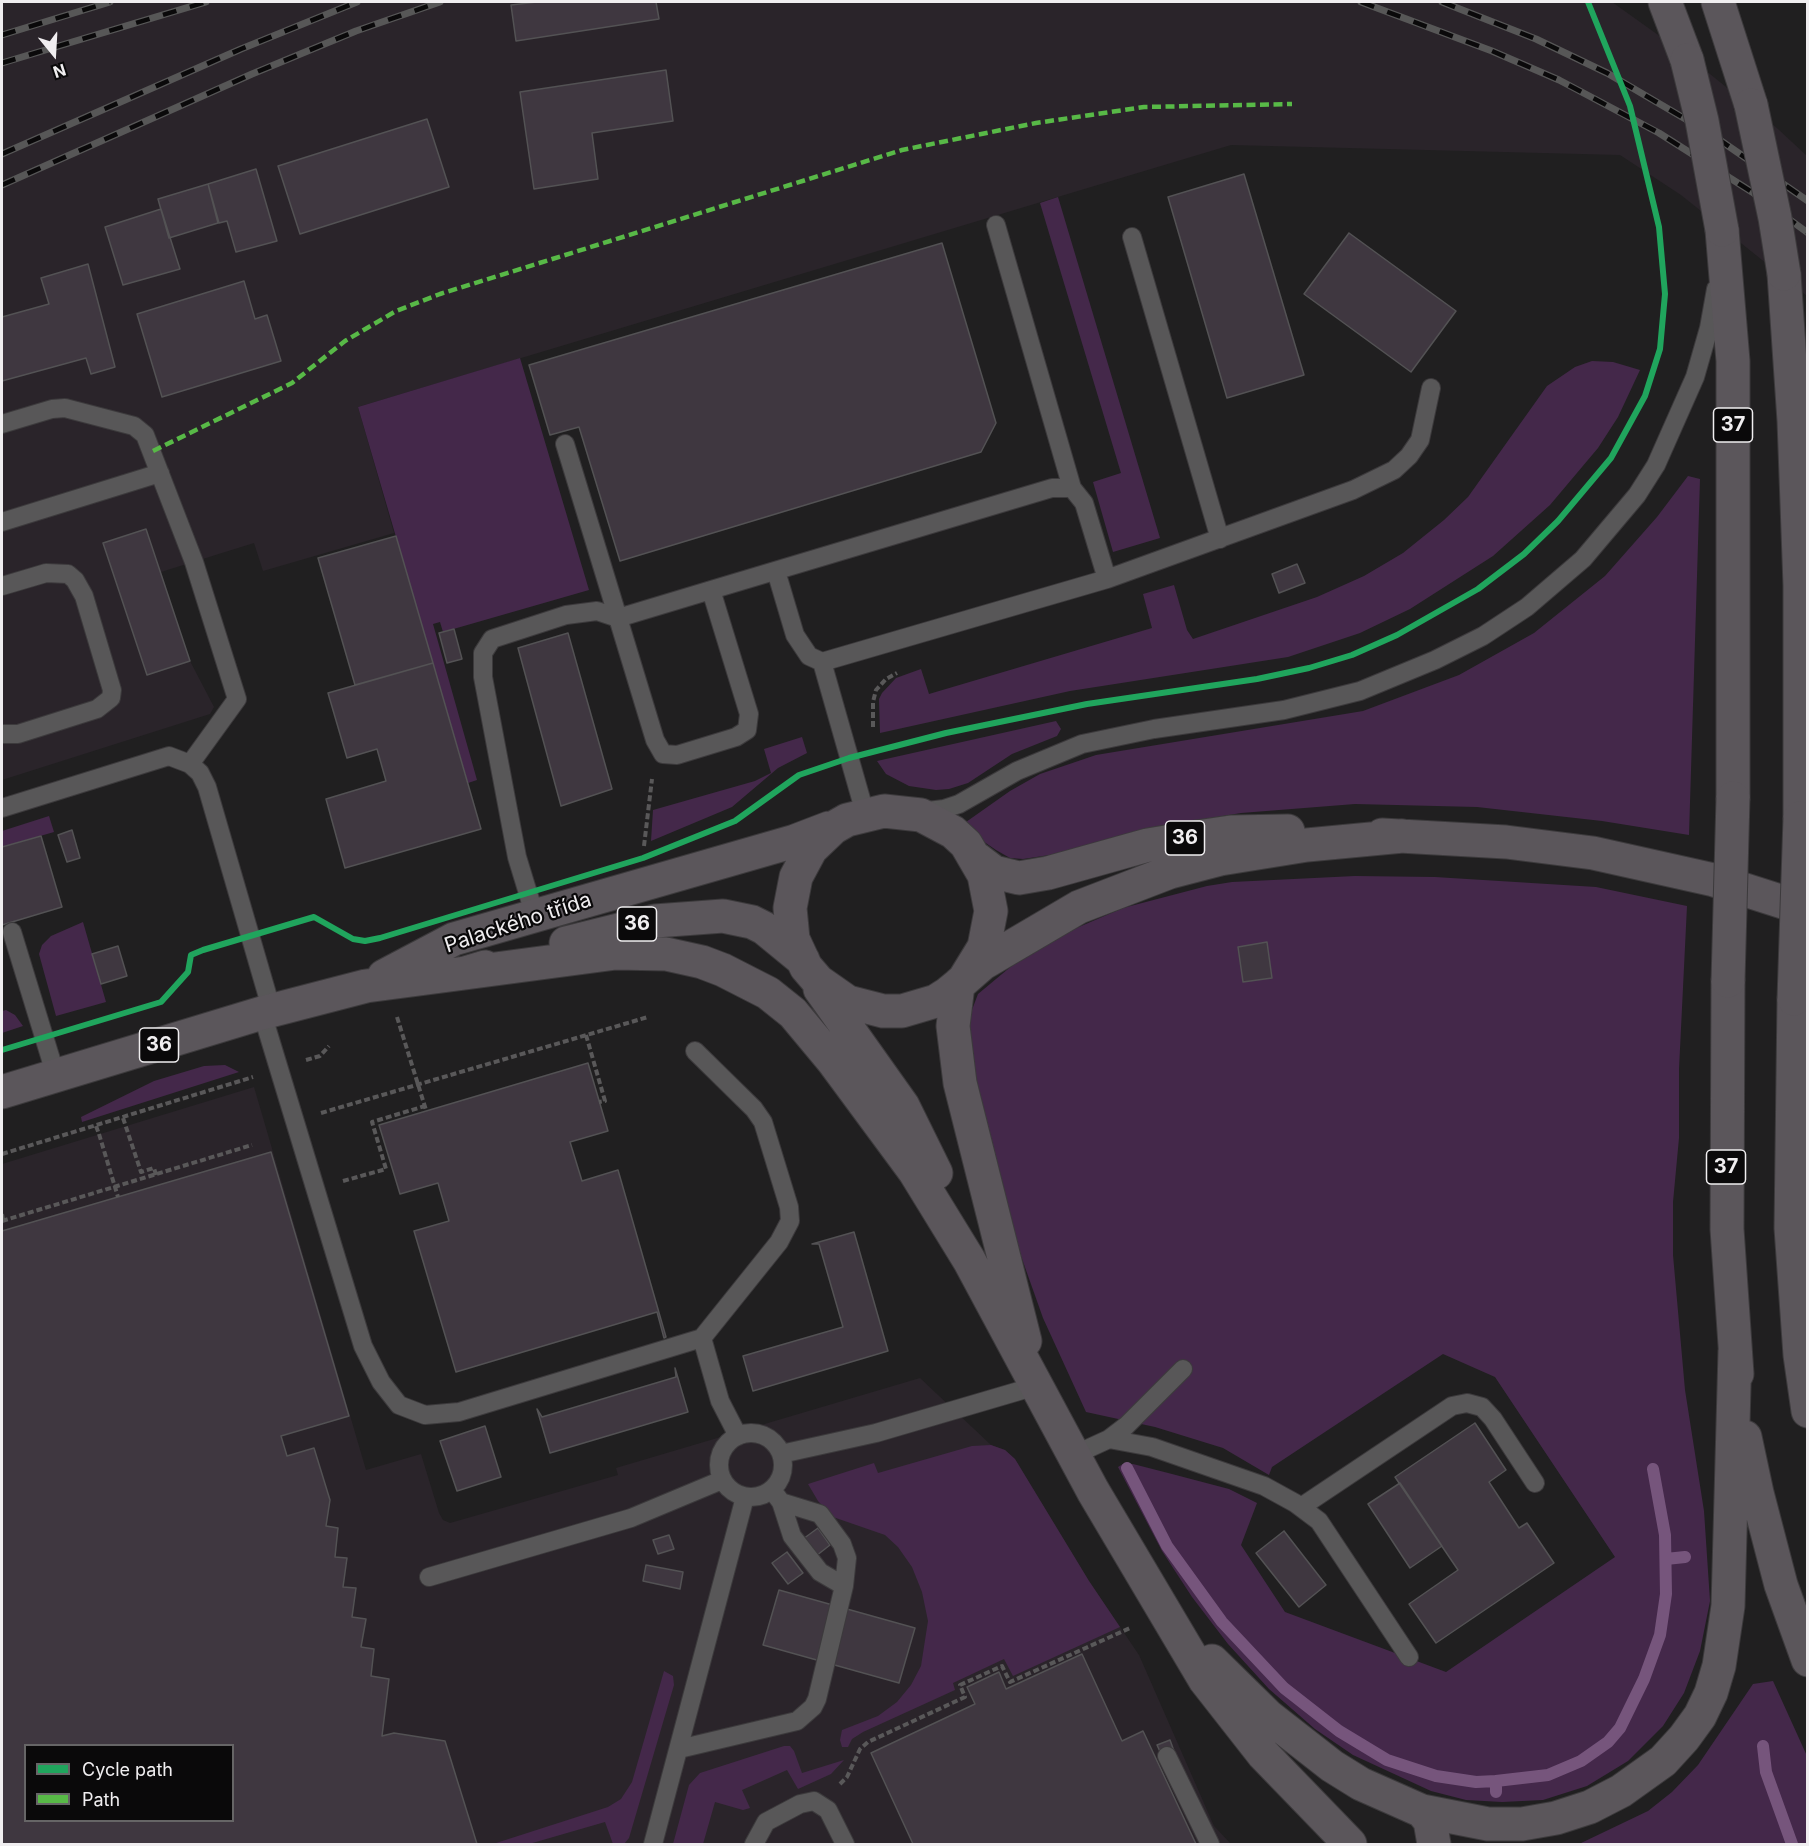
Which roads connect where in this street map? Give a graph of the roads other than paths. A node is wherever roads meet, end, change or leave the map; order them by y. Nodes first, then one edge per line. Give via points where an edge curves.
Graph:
1 (1665, 2) edge
2 (1718, 2) edge
3 (996, 225) dead end
4 (1722, 230) junction
5 (1132, 237) dead end
6 (1431, 388) dead end
7 (2, 424) edge
8 (565, 444) dead end
9 (160, 473) junction
10 (1072, 488) junction
11 (2, 522) edge
12 (1220, 539) junction
13 (776, 571) junction
14 (1107, 579) junction
15 (2, 586) edge
16 (711, 590) junction
17 (618, 618) junction
18 (822, 662) junction
19 (2, 734) edge
20 (190, 764) junction
21 (2, 808) edge
22 (904, 812) junction
23 (856, 817) junction
24 (1403, 836) junction
25 (976, 858) junction
26 (1808, 910) edge
27 (535, 915) junction
28 (12, 932) dead end
29 (805, 963) junction
30 (465, 973) junction
31 (962, 981) junction
32 (366, 986) junction
33 (267, 1012) junction
34 (695, 1052) dead end
35 (56, 1076) junction
36 (2, 1092) edge
37 (969, 1260) junction
38 (702, 1338) junction
39 (1735, 1351) junction
40 (1183, 1369) dead end
41 (1036, 1386) junction
42 (1808, 1411) edge
43 (738, 1436) junction
44 (1109, 1439) junction
45 (781, 1454) junction
46 (1074, 1455) junction
47 (722, 1480) junction
48 (1535, 1483) dead end
49 (776, 1496) junction
50 (745, 1497) junction
51 (1301, 1507) junction
52 (1113, 1526) junction
53 (429, 1577) dead end
54 (844, 1586) junction
55 (1409, 1657) dead end
56 (1808, 1660) edge
57 (679, 1749) junction
58 (1167, 1756) dead end
59 (1422, 1811) junction
60 (653, 1845) edge
61 (754, 1845) edge
62 (845, 1845) edge
63 (1210, 1845) edge
64 (1350, 1845) edge
65 (1434, 1845) edge

1 - 4 main road, 37, bridge via 1687,60
2 - 42 main road, bridge via 1752,105 1773,206 1784,274 1794,421 1800,574 1800,818 1791,1228
3 - 10 lane
4 - 22 lane via 1709,328 1695,377 1656,465 1637,495 1583,559 1527,607 1436,660 1360,691 1284,710 1082,744 1017,771 959,804 927,812
4 - 39 main road, 37, bridge via 1732,361 1733,798 1727,1229
5 - 12 lane
6 - 12 lane via 1420,440 1394,470 1353,490
7 - 9 lane via 65,408 134,426 145,435
8 - 17 lane
9 - 11 lane
9 - 20 lane via 194,562 237,699
10 - 13 lane via 1052,488
10 - 14 lane via 1084,502
12 - 14 lane
13 - 16 lane
13 - 18 lane via 795,635 809,656
14 - 18 lane
15 - 19 lane via 46,573 68,574 75,580 84,596 112,690 111,698 97,709 18,734
16 - 17 lane
16 - 17 lane via 748,714 747,730 687,752 663,754 655,740
17 - 27 lane via 597,610 566,615 492,639 483,653 483,676 517,857
18 - 23 lane via 849,758
20 - 21 lane via 169,756
20 - 33 lane via 200,772 207,787
22 - 23 main road, 36
22 - 25 main road, 36 via 938,822 966,844
23 - 27 main road, Palackého třída / 36 via 795,842
23 - 29 main road, 36 via 833,828 811,849 796,877 790,923
24 - 25 main road, 36 via 1231,832 1148,845 1019,878 994,872
24 - 26 main road via 1506,842 1593,853 1714,880
24 - 31 main road via 1296,847 1220,859 1170,872 1079,907 998,954
25 - 31 main road, 36 via 991,911 984,947
27 - 32 main road, Palackého třída / 36 via 454,939
28 - 35 lane
29 - 30 main road, Palackého třída / 36 via 774,935 752,922 697,916 608,931
29 - 31 main road, 36 via 818,981 848,1002 883,1011 919,1007
29 - 37 main road via 903,1106 937,1175
30 - 32 main road, Palackého třída / 36
30 - 37 main road via 644,952 702,962 747,981 793,1013 833,1061 891,1136
31 - 41 main road via 953,1026 960,1083
32 - 33 main road, Palackého třída / 36
33 - 35 main road, Palackého třída / 36
33 - 38 lane via 278,1069 315,1190 371,1365 389,1395 411,1411 425,1415 459,1412
34 - 38 lane via 764,1122 790,1221 779,1242
35 - 36 main road, Palackého třída / 36
37 - 41 main road
38 - 43 lane via 720,1401
39 - 56 main road, 37 via 1757,1493 1781,1585
39 - 59 main road via 1728,1606 1719,1666 1700,1716 1663,1761 1590,1807 1522,1824 1488,1824
40 - 44 lane
41 - 45 lane via 876,1433
41 - 46 main road
43 - 45 lane via 764,1436
43 - 47 lane via 721,1454
44 - 46 lane
44 - 51 lane via 1152,1447 1264,1486
45 - 49 lane via 782,1474
46 - 52 main road
47 - 50 lane
47 - 53 lane via 631,1518
48 - 51 lane via 1493,1419 1482,1407 1467,1403 1452,1406
49 - 50 lane
49 - 54 lane via 792,1536 820,1572
49 - 54 lane via 824,1517 847,1558
50 - 57 lane
51 - 55 lane via 1319,1521
52 - 59 main road via 1194,1641 1234,1685 1332,1766 1361,1784
52 - 64 main road via 1225,1708
54 - 57 lane via 820,1691 804,1716 776,1727
57 - 60 lane
58 - 63 lane
59 - 65 main road via 1430,1821
61 - 62 lane via 766,1822 800,1804 814,1802 828,1810

